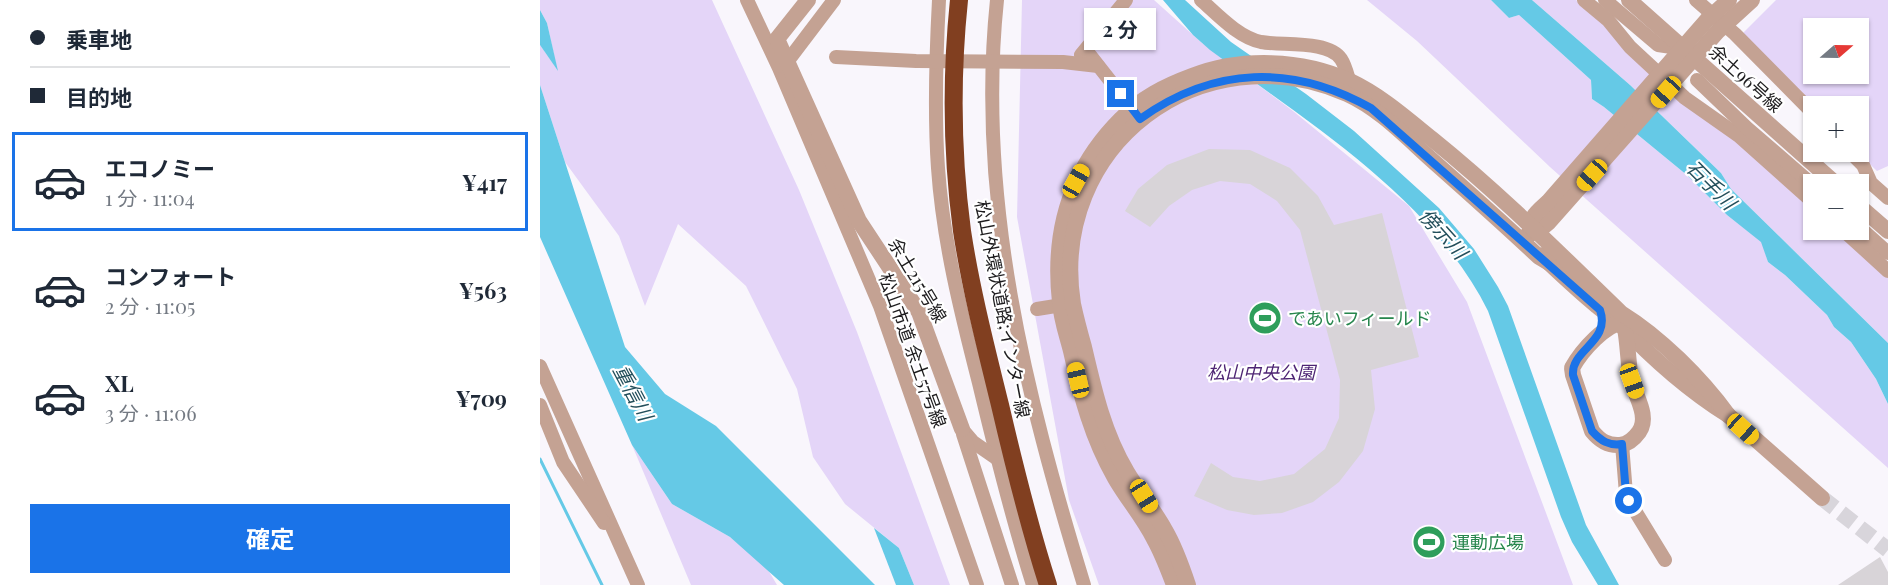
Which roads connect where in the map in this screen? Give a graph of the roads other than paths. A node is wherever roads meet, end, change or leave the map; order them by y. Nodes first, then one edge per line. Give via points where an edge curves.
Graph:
1 (747, 0) edge
2 (808, 0) edge
3 (834, 0) edge
4 (939, 0) edge
5 (959, 0) edge
6 (997, 0) edge
7 (1126, 0) edge
8 (1201, 0) edge
9 (1584, 0) edge
10 (1605, 0) edge
11 (1629, 0) edge
12 (1696, 0) edge
13 (1730, 0) edge
14 (1752, 0) edge
15 (1713, 26) junction
16 (773, 42) junction
17 (1086, 50) junction
18 (1690, 53) junction
19 (836, 57) dead end
20 (1074, 63) junction
21 (783, 65) junction
22 (1098, 66) junction
23 (1682, 73) junction
24 (1208, 77) junction
25 (1349, 80) junction
26 (1803, 103) edge
27 (1136, 113) junction
28 (1860, 162) edge
29 (1825, 174) edge
30 (1803, 176) edge
31 (1571, 187) junction
32 (1803, 193) edge
33 (1888, 198) edge
34 (1507, 202) junction
35 (1548, 202) junction
36 (1869, 215) edge
37 (1536, 228) junction
38 (1888, 231) edge
39 (1512, 232) junction
40 (1869, 236) edge
41 (1854, 240) edge
42 (1888, 253) edge
43 (1551, 256) junction
44 (1888, 271) edge
45 (1066, 305) junction
46 (1597, 306) junction
47 (1037, 309) dead end
48 (1625, 322) junction
49 (1597, 338) junction
50 (1663, 365) junction
51 (540, 366) edge
52 (1630, 369) junction
53 (540, 405) edge
54 (1728, 415) junction
55 (962, 429) junction
56 (1622, 444) junction
57 (1822, 498) tunnel mouth
58 (614, 531) junction
59 (1665, 560) dead end
60 (638, 585) edge
61 (977, 585) edge
62 (1012, 585) edge
63 (1033, 585) edge
64 (1042, 585) edge
65 (1048, 585) edge
66 (1084, 585) edge
67 (1174, 585) edge
68 (1188, 585) edge

1 - 16 street
2 - 16 street
3 - 21 street
4 - 63 street via 935,88 938,169 946,234 992,440
5 - 65 highway, 松山外環状道路;インター線 via 953,93 962,231 1010,448
6 - 66 street via 992,121 1005,273 1042,436
7 - 17 street
8 - 25 street via 1249,38 1333,52 1340,57
9 - 32 street via 1685,98 1739,136
10 - 18 street via 1658,45
11 - 18 street, 余土96号線
12 - 26 street
13 - 15 street
14 - 15 street
15 - 18 street
16 - 21 street, 余土215号線
17 - 20 street
17 - 22 street
18 - 23 street
18 - 29 street, 余土96号線
19 - 20 street
20 - 22 street
21 - 55 street, 余土215号線 via 859,221 919,312
21 - 61 street, 松山市道 余土57号線 via 880,306
22 - 27 street
23 - 30 street
23 - 31 street
24 - 25 street via 1248,63 1313,69
24 - 27 street via 1174,83
24 - 39 street via 1298,80 1334,89 1371,108
25 - 34 street via 1386,103
27 - 45 street via 1109,130 1091,154 1068,200 1057,268
28 - 33 street via 1871,183
31 - 35 street
31 - 37 street
34 - 35 street via 1528,209
34 - 37 street
35 - 37 street via 1532,216
36 - 38 street
37 - 39 street
37 - 43 street via 1536,246
39 - 43 street via 1539,257
40 - 42 street
41 - 44 street
43 - 46 street
43 - 48 street
45 - 47 street
45 - 67 street via 1085,408 1098,445 1155,539
45 - 68 street via 1111,440 1167,533
46 - 48 street
46 - 49 street via 1603,323
48 - 49 street
48 - 50 street
48 - 52 street
48 - 54 street via 1678,360
49 - 56 street via 1572,368 1573,375 1592,431 1606,444
50 - 52 street via 1649,358 1641,359
50 - 54 street
51 - 58 street
52 - 56 street via 1643,419 1635,438
53 - 58 street via 563,462 600,518
54 - 57 street
55 - 62 street, 余土215号線
55 - 64 street via 1007,468
56 - 59 street via 1626,494
58 - 60 street

